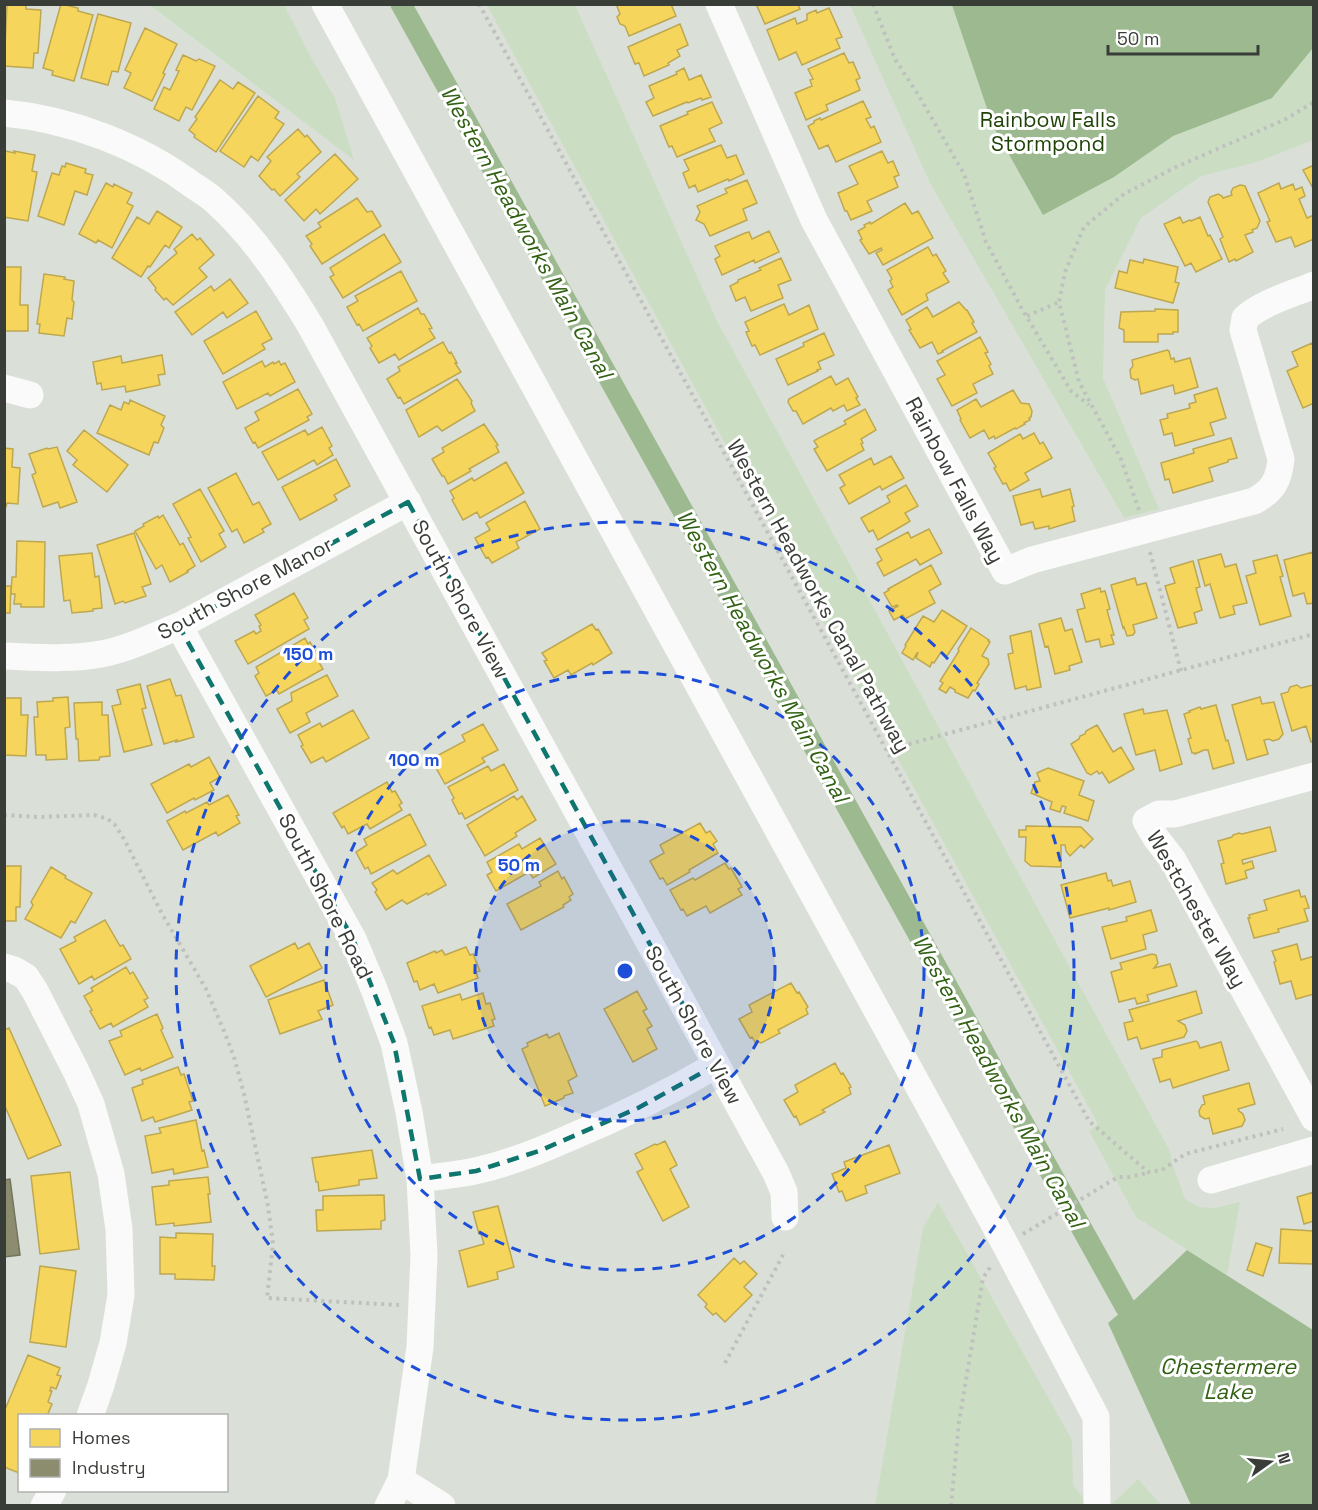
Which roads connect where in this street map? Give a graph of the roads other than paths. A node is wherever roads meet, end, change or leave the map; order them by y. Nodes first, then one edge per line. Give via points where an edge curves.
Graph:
1 (325, 4) edge
2 (718, 4) edge
3 (4, 113) edge
4 (1314, 285) edge
5 (4, 388) edge
6 (30, 395) dead end
7 (408, 502) junction
8 (179, 626) junction
9 (4, 656) edge
10 (1314, 776) edge
11 (4, 967) edge
12 (716, 1065) junction
13 (1314, 1118) edge
14 (1314, 1150) edge
15 (420, 1179) junction
16 (1211, 1180) dead end
17 (785, 1217) dead end
18 (91, 1414) edge
19 (401, 1480) junction
20 (52, 1492) edge
21 (44, 1506) edge
22 (388, 1506) edge
23 (442, 1506) edge
24 (1097, 1506) edge

1 - 24 street via 1005,1244 1096,1418
2 - 4 street, Rainbow Falls Way via 814,220 1005,571 1032,560 1254,501 1274,485 1281,459 1243,330 1245,318 1265,305
3 - 7 street, South Shore View via 46,119 124,145 174,171 216,201 253,240 284,282
5 - 6 street
7 - 8 street, South Shore Manor
7 - 12 street, South Shore View
8 - 9 street, South Shore Manor via 102,654
8 - 15 street, South Shore Road via 353,939 394,1043
10 - 13 street, Westchester Way via 1175,814 1159,814 1146,821 1173,860
11 - 18 street via 26,977 35,991 91,1104 111,1174 119,1229 121,1295 113,1343
12 - 15 street via 638,1108 539,1151 476,1171
12 - 17 street, South Shore View via 777,1173 784,1192
14 - 16 street
15 - 19 street, South Shore Road via 424,1255 420,1347
19 - 22 street, South Shore Road
19 - 23 street
20 - 21 street

